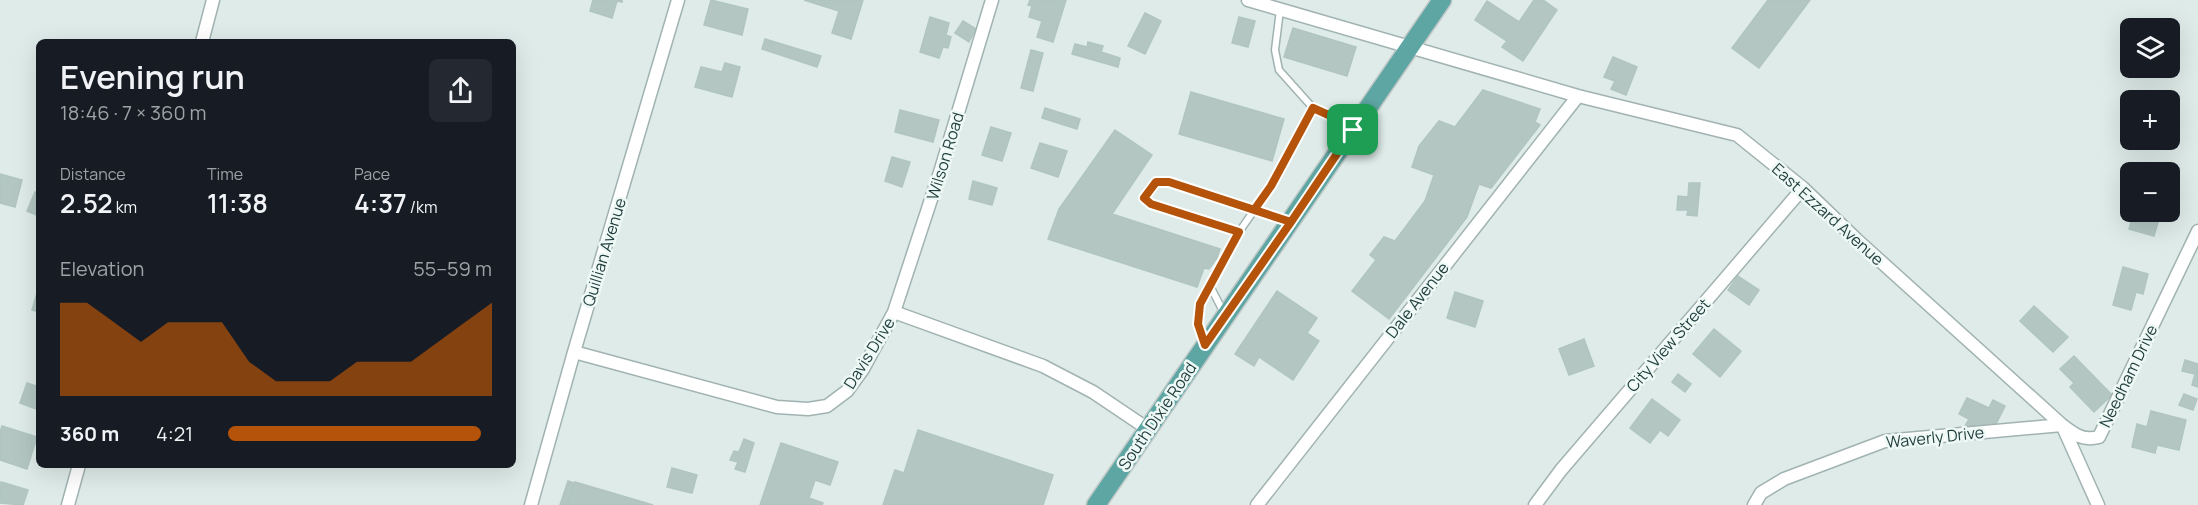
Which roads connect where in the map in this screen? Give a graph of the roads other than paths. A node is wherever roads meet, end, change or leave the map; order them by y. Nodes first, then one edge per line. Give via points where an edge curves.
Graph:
1 (213, 0) edge
2 (678, 0) edge
3 (992, 0) edge
4 (1248, 0) edge
5 (1442, 0) edge
6 (1280, 10) junction
7 (203, 39) edge
8 (1410, 48) junction
9 (1578, 96) junction
10 (1313, 108) junction
11 (1353, 130) junction
12 (1803, 188) junction
13 (1254, 210) junction
14 (1291, 222) junction
15 (2198, 231) edge
16 (1239, 232) junction
17 (1210, 286) junction
18 (894, 312) junction
19 (1225, 317) junction
20 (1205, 345) junction
21 (574, 352) junction
22 (2062, 425) junction
23 (1148, 429) junction
24 (78, 468) edge
25 (68, 505) edge
26 (531, 505) edge
27 (1096, 505) edge
28 (1257, 505) edge
29 (1535, 505) edge
30 (1754, 505) edge
31 (2098, 505) edge

1 - 7 street
2 - 21 street, Quillian Avenue
3 - 18 street, Wilson Road
4 - 6 street, East Ezzard Avenue
5 - 8 main road, South Dixie Road
6 - 8 street, East Ezzard Avenue
6 - 10 lane via 1275,50 1279,70
8 - 9 street, East Ezzard Avenue
8 - 11 main road, South Dixie Road
9 - 12 street, East Ezzard Avenue via 1737,135
9 - 28 street, Dale Avenue
10 - 11 lane
10 - 13 lane
11 - 14 main road, South Dixie Road
12 - 22 street, East Ezzard Avenue
12 - 29 street, City View Street
13 - 14 lane
13 - 16 lane
13 - 16 lane via 1169,182 1156,182 1144,198 1151,204
14 - 19 main road, South Dixie Road
15 - 22 street, Needham Drive via 2099,437 2088,440
16 - 17 lane
17 - 19 lane
17 - 20 lane via 1200,304 1198,324
18 - 21 street, Davis Drive via 847,391 827,406 808,409 777,407
18 - 23 street, Davis Drive via 1043,366 1093,392
19 - 20 main road, South Dixie Road
20 - 23 main road, South Dixie Road
21 - 26 street, Quillian Avenue
22 - 30 street, Waverly Drive via 1885,441 1784,479 1761,493
22 - 31 street
23 - 27 main road, South Dixie Road
24 - 25 street

